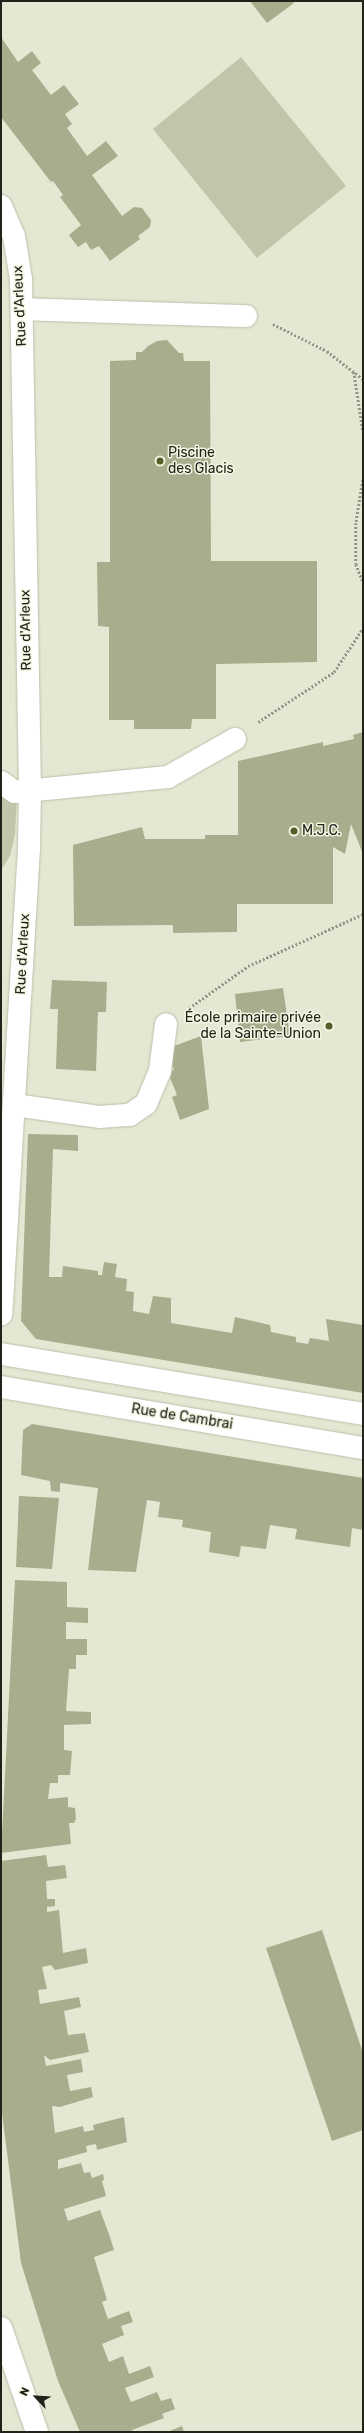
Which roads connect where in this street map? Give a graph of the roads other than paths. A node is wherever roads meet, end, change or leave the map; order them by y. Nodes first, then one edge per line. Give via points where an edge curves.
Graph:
1 (1, 206) edge
2 (22, 309) junction
3 (246, 316) road end
4 (235, 739) road end
5 (1, 782) edge
6 (30, 791) junction
7 (166, 1024) road end
8 (1, 1036) edge
9 (17, 1057) junction
10 (14, 1104) junction
11 (1, 1314) edge
12 (1, 1354) edge
13 (1, 1387) edge
14 (363, 1414) edge
15 (363, 1448) edge
16 (1, 2328) edge
17 (37, 2432) edge

1 - 2 street, Rue d'Arleux via 14,236 21,279
2 - 3 street
2 - 6 street, Rue d'Arleux
4 - 6 street via 168,777
5 - 6 street via 15,792
6 - 9 street, Rue d'Arleux
7 - 10 street via 160,1070 146,1104 130,1116 99,1117
8 - 9 street
9 - 10 street, Rue d'Arleux
10 - 11 street, Rue d'Arleux
12 - 14 street
13 - 15 street, Rue de Cambrai
16 - 17 street

